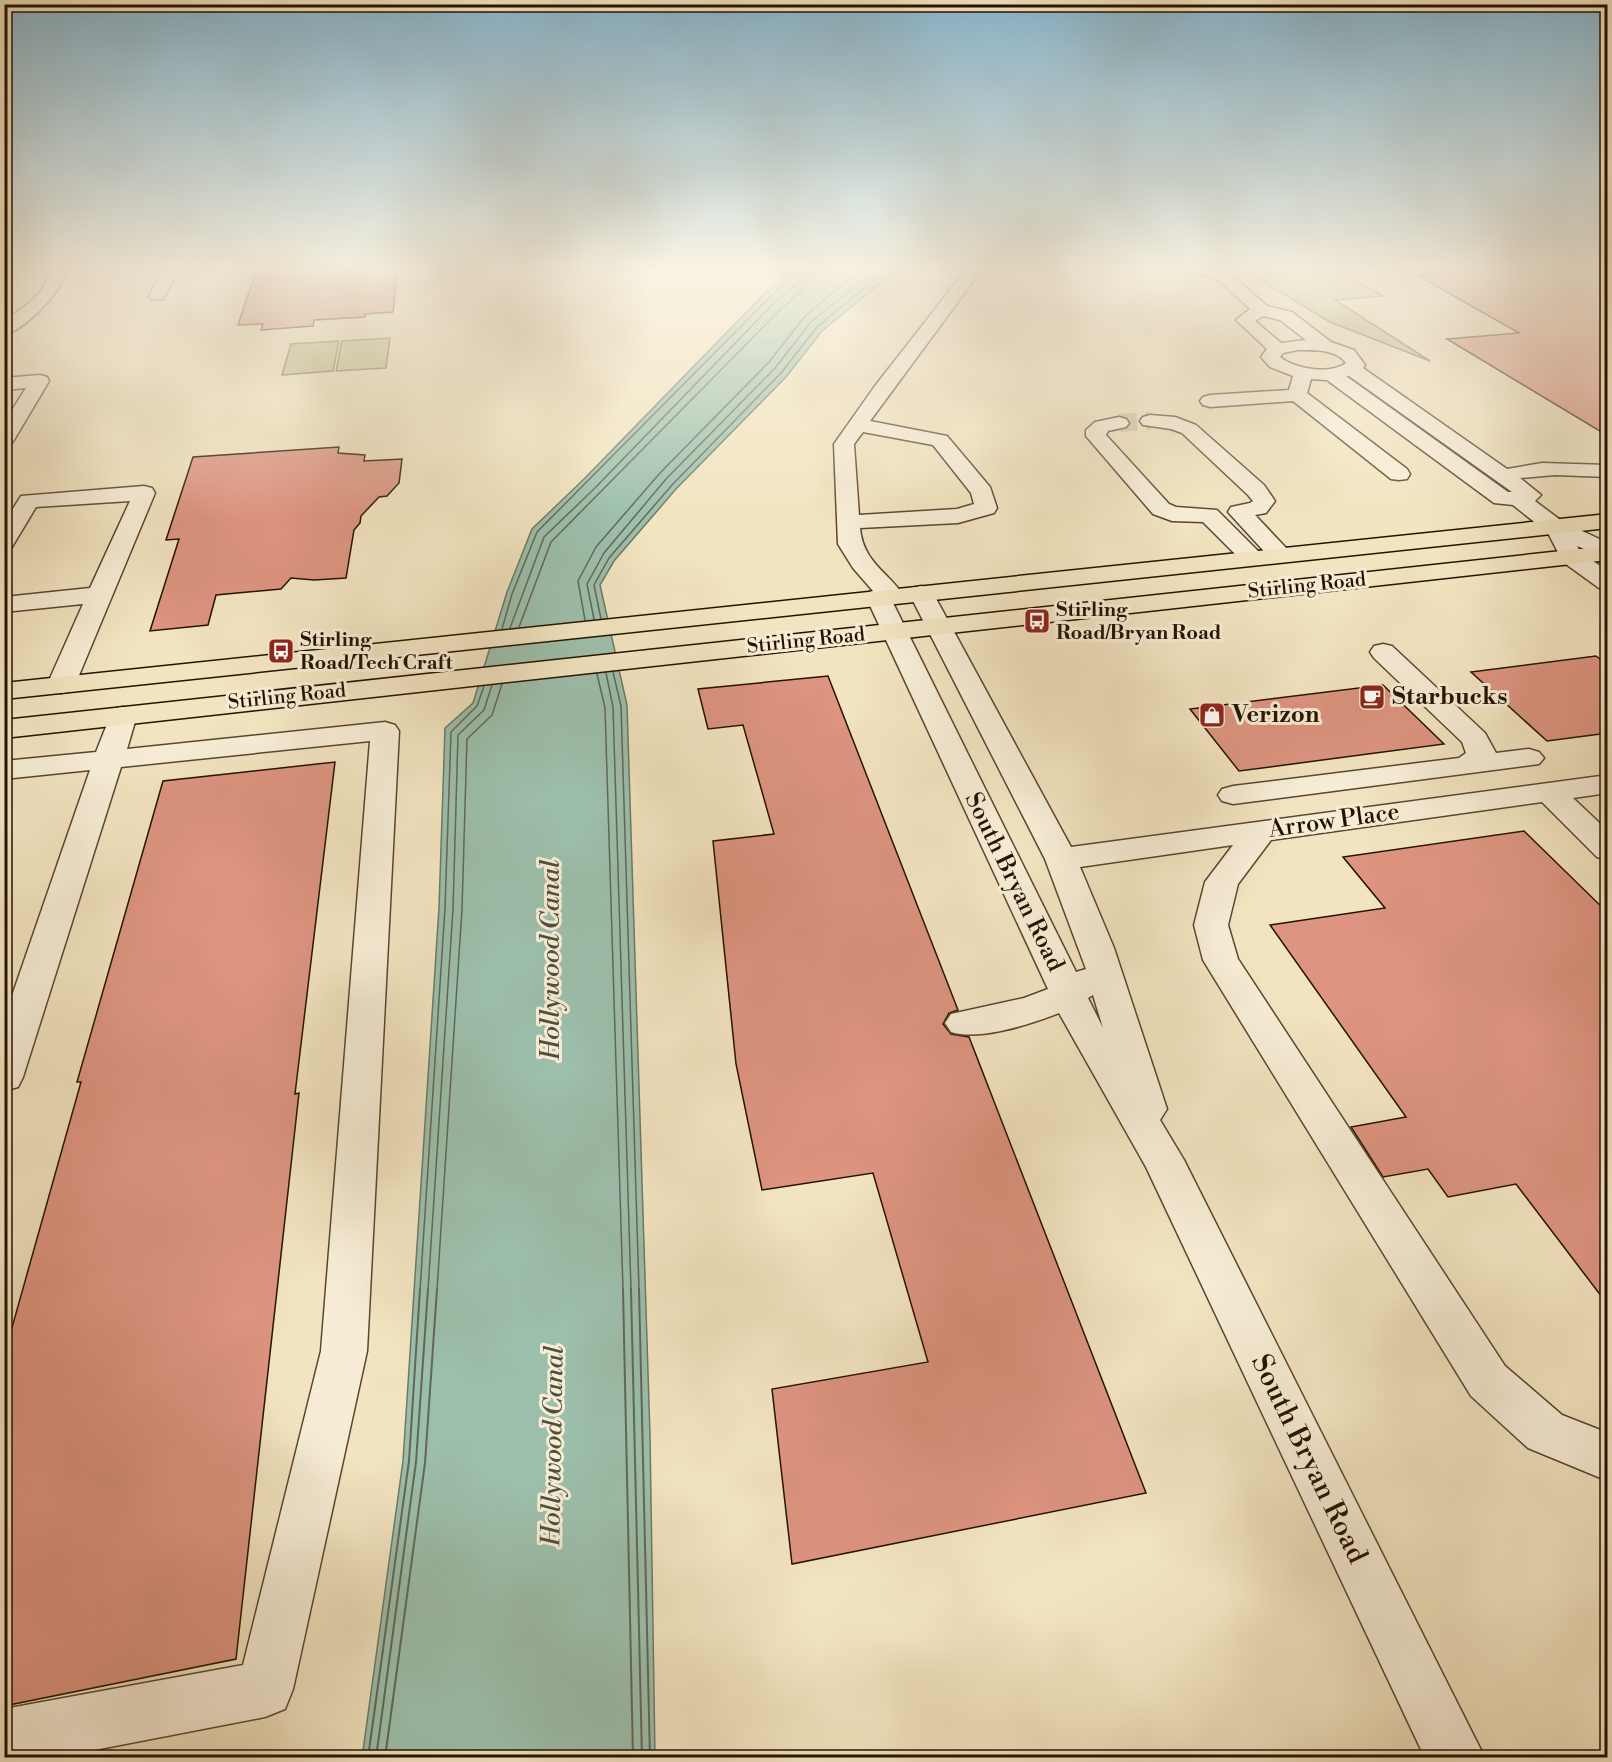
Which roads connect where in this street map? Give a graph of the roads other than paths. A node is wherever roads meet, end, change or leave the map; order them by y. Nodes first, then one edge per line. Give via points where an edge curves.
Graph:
1 (910, 353) edge
2 (1273, 353) edge
3 (1344, 353) edge
4 (1353, 369) junction
5 (1303, 373) junction
6 (1331, 374) junction
7 (4, 384) edge
8 (1297, 395) junction
9 (1210, 401) dead end
10 (1150, 421) tunnel mouth
11 (1119, 423) tunnel mouth
12 (858, 425) junction
13 (4, 440) edge
14 (1608, 471) edge
15 (1399, 474) dead end
16 (1504, 476) junction
17 (1519, 500) junction
18 (1239, 512) junction
19 (1209, 515) junction
20 (1608, 521) edge
21 (850, 522) junction
22 (1555, 527) junction
23 (4, 542) edge
24 (1608, 553) edge
25 (1280, 555) junction
26 (1571, 557) junction
27 (1252, 558) junction
28 (1608, 583) edge
29 (921, 593) junction
30 (99, 595) junction
31 (885, 597) junction
32 (4, 605) edge
33 (940, 626) junction
34 (894, 632) junction
35 (1383, 652) dead end
36 (270, 662) junction
37 (61, 685) junction
38 (4, 691) edge
39 (4, 708) edge
40 (123, 715) junction
41 (4, 729) edge
42 (109, 758) junction
43 (1529, 758) dead end
44 (1468, 765) junction
45 (4, 770) edge
46 (1608, 784) edge
47 (1549, 792) junction
48 (1233, 795) dead end
49 (1261, 831) junction
50 (1608, 850) edge
51 (1061, 858) junction
52 (1103, 968) junction
53 (1069, 996) junction
54 (963, 1023) dead end
55 (4, 1077) edge
56 (1163, 1160) junction
57 (1608, 1457) edge
58 (4, 1738) edge
59 (1456, 1758) edge

1 - 12 street, South Bryan Road
2 - 5 street via 1270,357 1279,366
3 - 4 street via 1355,360
4 - 6 street
4 - 16 street
5 - 6 street
5 - 8 street
6 - 17 street via 1502,498
7 - 13 street via 40,381
8 - 9 street
8 - 15 street
10 - 18 street via 1175,423 1189,429 1256,490 1264,501 1258,508
11 - 19 street via 1102,426 1096,430 1096,436 1161,509 1172,514
12 - 21 street, South Bryan Road via 844,444
12 - 21 street via 940,440 982,492 986,508 958,516
14 - 16 street via 1540,470
16 - 17 street via 1530,495
17 - 22 street
18 - 19 street
18 - 25 street
19 - 27 street
20 - 22 main road, Stirling Road
21 - 31 street, South Bryan Road via 850,544
22 - 24 street
22 - 25 main road, Stirling Road
22 - 26 street
23 - 30 street via 29,501 144,493
24 - 26 main road, Stirling Road
25 - 27 main road, Stirling Road
26 - 28 street
26 - 33 main road, Stirling Road
27 - 29 main road, Stirling Road
29 - 31 main road, Stirling Road
29 - 33 street, South Bryan Road
30 - 32 street
30 - 37 street
31 - 34 street, South Bryan Road
31 - 36 main road, Stirling Road
33 - 34 main road, Stirling Road
33 - 51 street, South Bryan Road
34 - 40 main road, Stirling Road
34 - 53 street, South Bryan Road
35 - 44 street via 1475,740 1482,755
36 - 37 main road, Stirling Road
36 - 40 main road via 190,685
37 - 38 main road, Stirling Road
37 - 39 main road
40 - 41 main road, Stirling Road
40 - 42 street
42 - 45 street
42 - 55 street
42 - 58 street via 385,731 344,1352 265,1689
43 - 44 street
44 - 48 street
46 - 47 street, Arrow Place
47 - 49 street, Arrow Place
47 - 50 street
49 - 51 street, Arrow Place
49 - 57 street via 1222,882 1211,925 1221,960 1488,1381 1545,1432
51 - 52 street, South Bryan Road
52 - 53 street
52 - 56 street, South Bryan Road
53 - 54 street via 1021,1013
53 - 56 street, South Bryan Road
56 - 59 street, South Bryan Road

